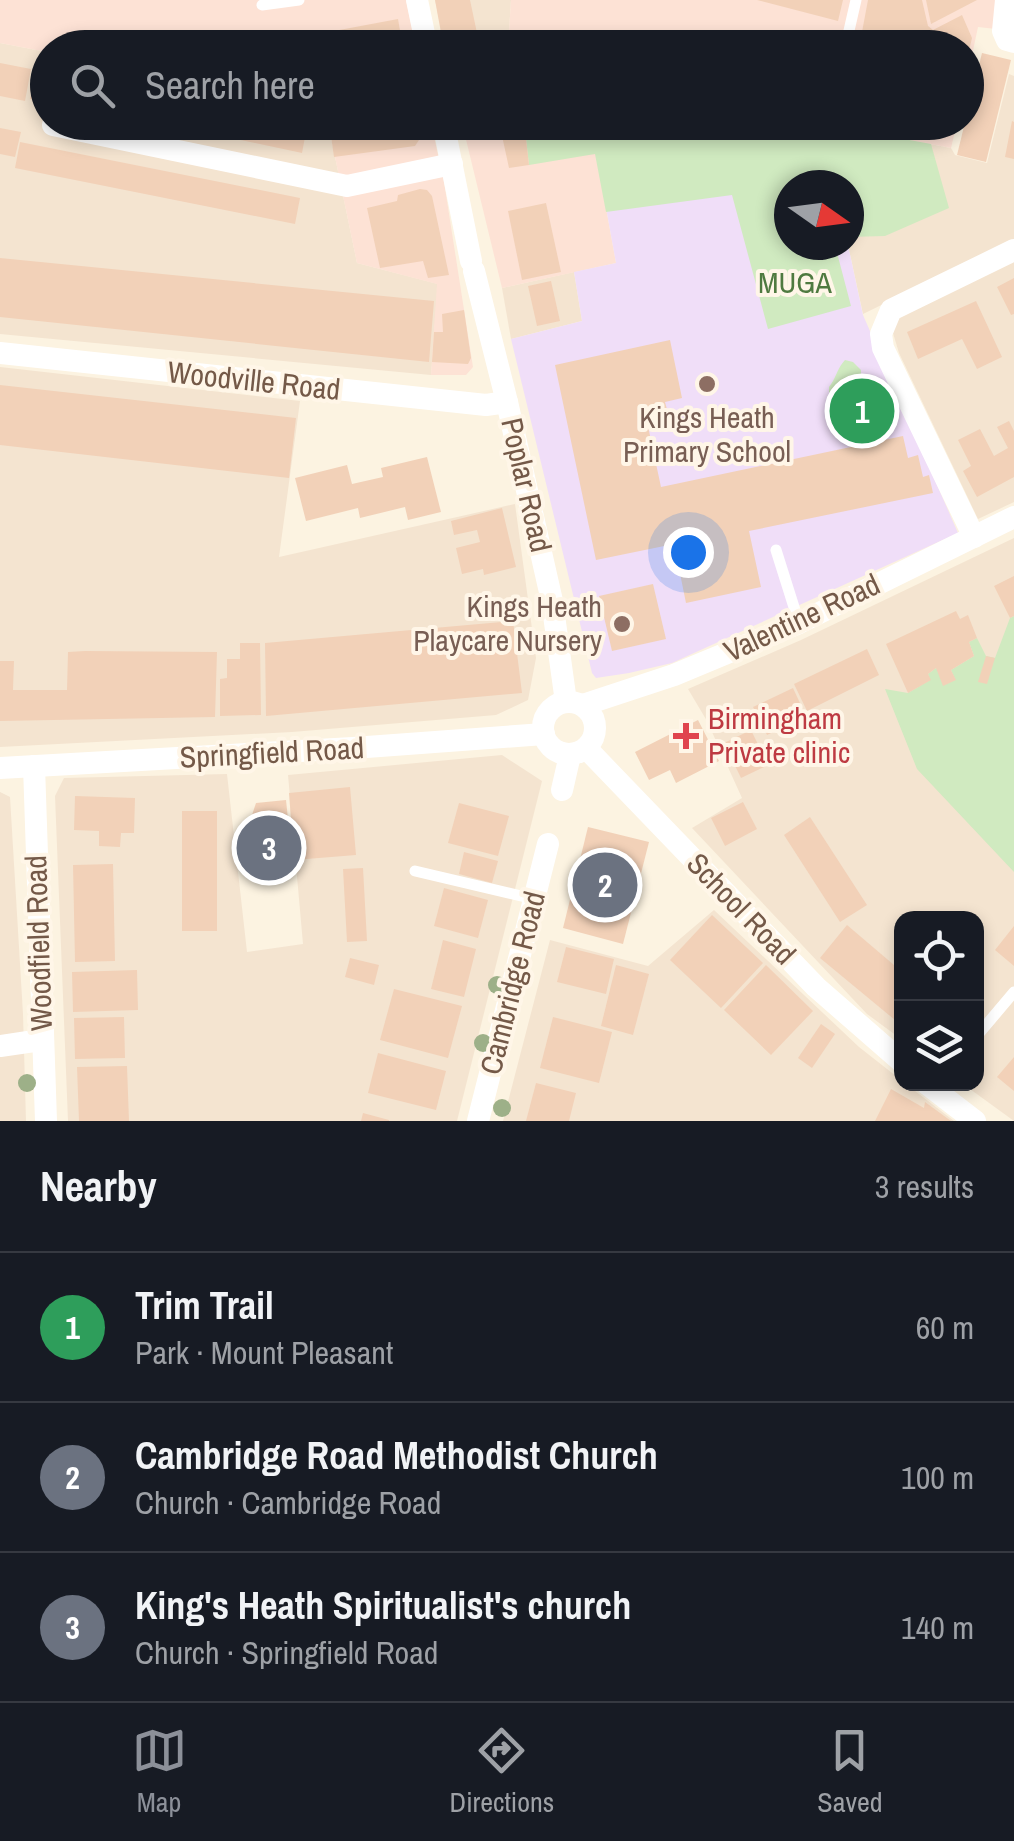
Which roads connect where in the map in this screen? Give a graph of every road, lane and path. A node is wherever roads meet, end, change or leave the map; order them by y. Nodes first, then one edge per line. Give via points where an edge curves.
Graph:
1 (300, 0) edge
2 (418, 0) edge
3 (856, 0) edge
4 (1006, 0) edge
5 (262, 5) dead end
6 (424, 30) edge
7 (849, 30) edge
8 (1014, 42) edge
9 (125, 140) edge
10 (447, 140) edge
11 (452, 164) junction
12 (1014, 250) edge
13 (0, 354) edge
14 (507, 402) junction
15 (1014, 517) edge
16 (974, 537) junction
17 (776, 550) dead end
18 (799, 623) junction
19 (575, 704) junction
20 (544, 734) junction
21 (579, 752) junction
22 (34, 766) junction
23 (0, 768) edge
24 (562, 790) dead end
25 (548, 844) dead end
26 (415, 871) dead end
27 (534, 899) junction
28 (1014, 992) edge
29 (984, 1028) edge
30 (42, 1040) junction
31 (0, 1046) edge
32 (894, 1055) edge
33 (940, 1091) edge
34 (46, 1121) edge
35 (478, 1121) edge
36 (975, 1121) edge

1 - 5 lane
2 - 6 street
3 - 7 lane
4 - 8 street via 1003,31
9 - 11 street via 346,186
10 - 11 street, Poplar Road
11 - 14 street, Poplar Road
12 - 16 street via 891,310 881,334
13 - 14 street, Woodville Road
14 - 19 street, Poplar Road
15 - 16 street, Valentine Road
16 - 18 street, Valentine Road
17 - 18 lane
18 - 19 street, Valentine Road via 674,675
19 - 20 street via 548,713
19 - 21 street via 592,714 596,726
20 - 21 street via 558,753
20 - 22 street, Springfield Road
21 - 24 street
21 - 32 street, School Road via 816,987
22 - 23 street, Springfield Road
22 - 30 street, Woodfield Road
25 - 27 street, Cambridge Road
26 - 27 lane
27 - 35 street, Cambridge Road
28 - 29 lane
30 - 31 street
30 - 34 street, Woodfield Road
33 - 36 street

